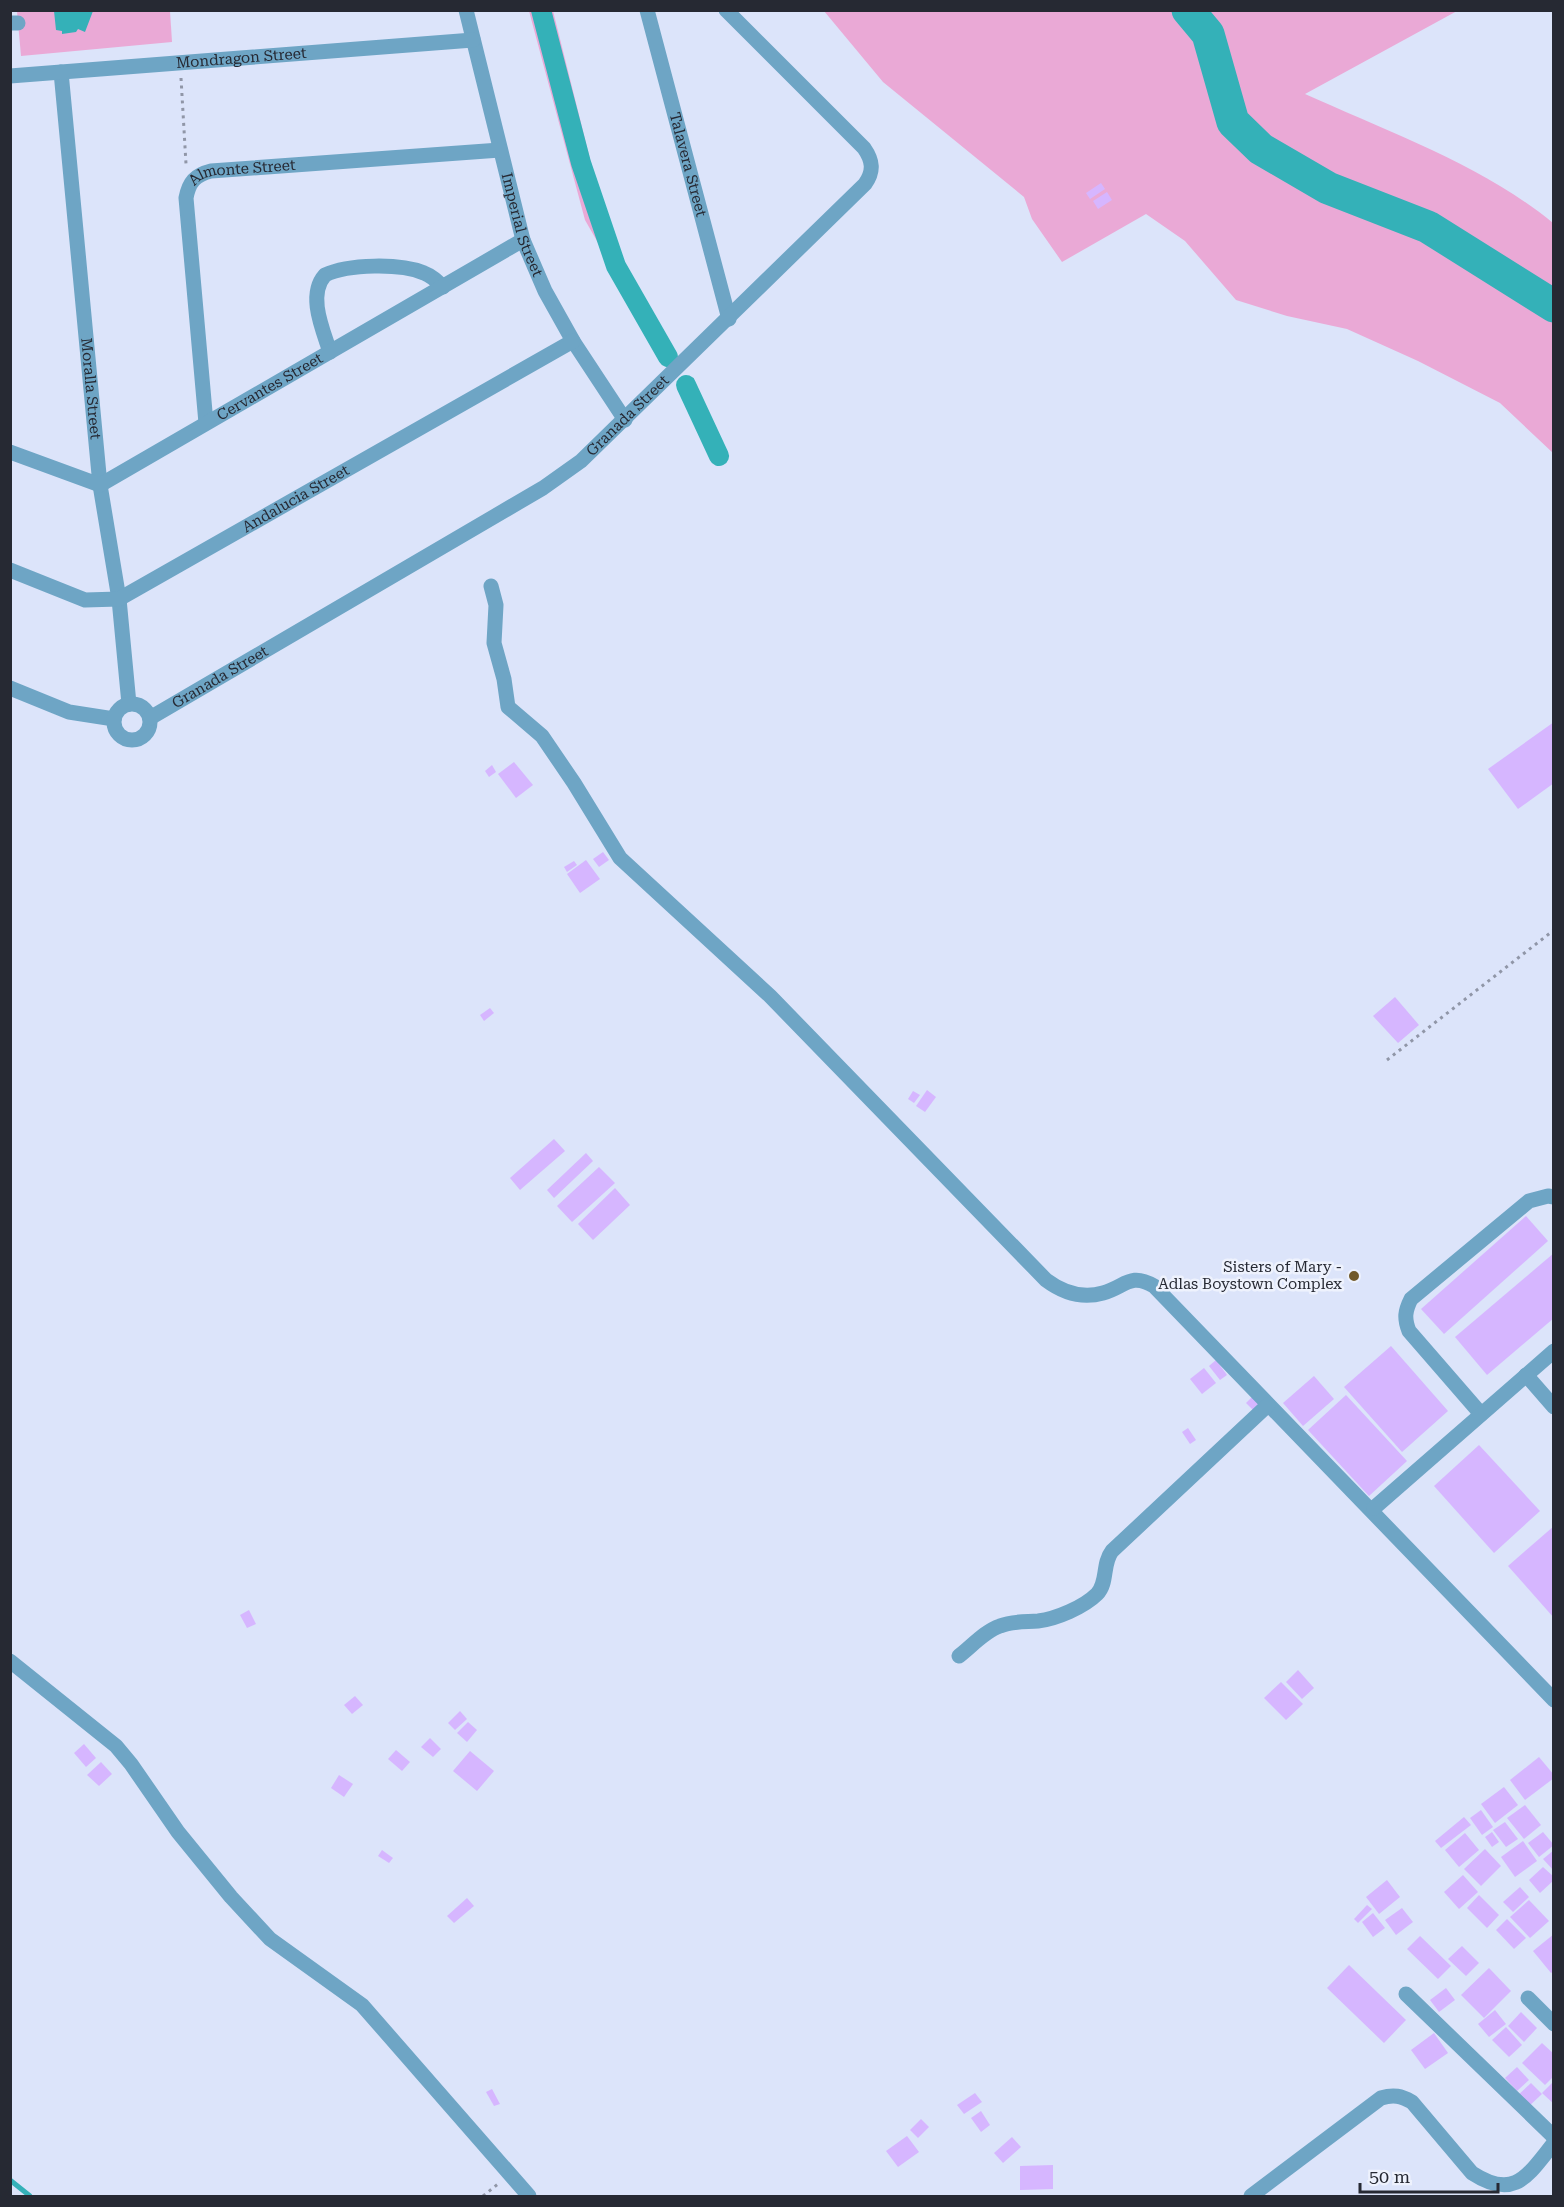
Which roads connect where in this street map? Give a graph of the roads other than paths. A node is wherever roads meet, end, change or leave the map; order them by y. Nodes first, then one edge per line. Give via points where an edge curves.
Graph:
1 (466, 10) edge
2 (647, 10) edge
3 (726, 10) edge
4 (473, 40) junction
5 (61, 72) junction
6 (10, 76) edge
7 (500, 150) junction
8 (523, 240) junction
9 (443, 286) junction
10 (729, 319) junction
11 (573, 341) junction
12 (330, 352) junction
13 (625, 420) junction
14 (206, 423) junction
15 (10, 452) edge
16 (100, 485) junction
17 (10, 570) edge
18 (491, 585) dead end
19 (119, 599) junction
20 (10, 688) edge
21 (129, 704) junction
22 (150, 717) junction
23 (114, 719) junction
24 (1554, 1197) edge
25 (1554, 1351) edge
26 (1526, 1375) junction
27 (1268, 1405) junction
28 (1554, 1407) edge
29 (1481, 1414) junction
30 (1374, 1508) dead end
31 (959, 1656) dead end
32 (10, 1661) edge
33 (1554, 1700) edge
34 (1406, 1994) dead end
35 (1528, 1998) dead end
36 (1554, 2024) edge
37 (1554, 2137) edge
38 (1554, 2144) edge
39 (529, 2196) edge
40 (1251, 2196) edge

1 - 4 street, Imperial Street
2 - 10 street, Talavera Street
3 - 10 street, Granada Street via 864,148 872,166 866,184
4 - 5 street, Mondragon Street
4 - 7 street, Imperial Street
5 - 6 street, Mondragon Street
5 - 16 street, Moralla Street
7 - 8 street, Imperial Street
7 - 14 street, Almonte Street via 211,171 193,178 186,198
8 - 9 street, Cervantes Street
8 - 11 street, Imperial Street
9 - 12 street, Cervantes Street
9 - 12 street via 424,273 397,267 349,268 325,275 318,286 317,305
10 - 13 street, Granada Street
11 - 13 street, Imperial Street
11 - 19 street, Andalucia Street
12 - 14 street, Cervantes Street
13 - 22 street, Granada Street via 581,461 543,488
14 - 16 street, Cervantes Street
15 - 16 street
16 - 19 street, Moralla Street
17 - 19 street, Andalucia Street via 85,600
18 - 27 street via 496,605 494,643 508,707 542,736 620,858 770,996 1046,1280 1074,1294 1102,1293 1136,1279 1144,1280
19 - 21 street, Moralla Street
20 - 23 street via 69,712
21 - 22 street via 139,705
21 - 23 street via 119,709
22 - 23 street via 145,734 135,740 119,735
24 - 29 street via 1529,1201 1411,1299 1405,1310 1409,1331
25 - 26 street
26 - 28 street
26 - 29 street
27 - 31 street via 1112,1551 1097,1594 1054,1617 1002,1625
27 - 33 street
29 - 30 street
32 - 39 street via 116,1746 231,1897 270,1939 362,2006
34 - 37 street
35 - 36 street
38 - 40 street via 1527,2176 1503,2186 1473,2173 1412,2103 1391,2095 1381,2098

